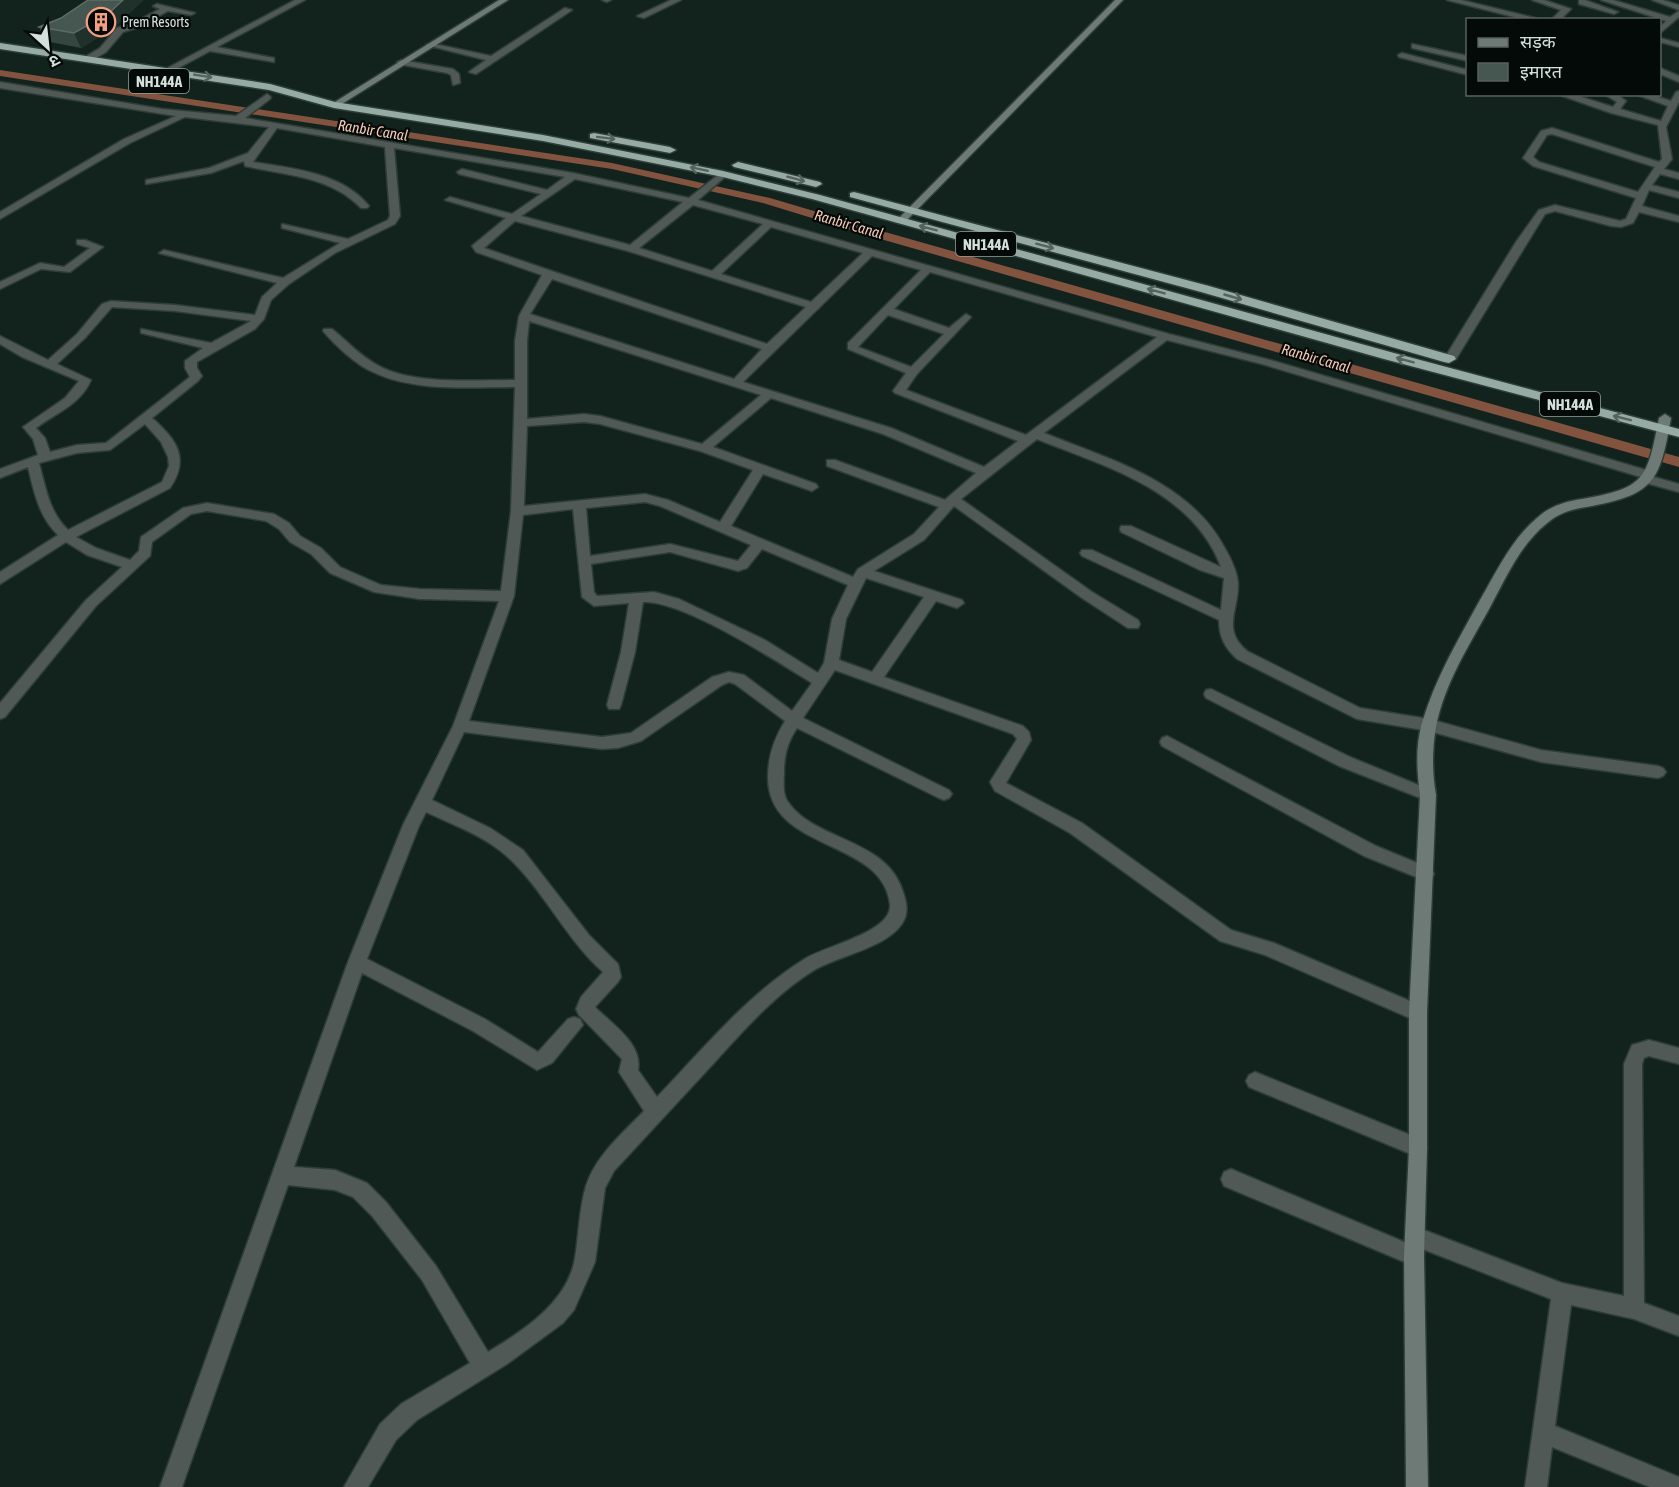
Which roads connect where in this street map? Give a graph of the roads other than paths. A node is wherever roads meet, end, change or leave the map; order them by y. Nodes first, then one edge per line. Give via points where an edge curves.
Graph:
1 (301, 0) edge
2 (504, 0) edge
3 (677, 0) edge
4 (1119, 0) edge
5 (1536, 0) edge
6 (1605, 0) edge
7 (1656, 0) edge
8 (1582, 2) dead end
9 (1448, 3) edge
10 (166, 4) edge
11 (1679, 8) edge
12 (568, 10) dead end
13 (191, 13) dead end
14 (1679, 13) edge
15 (641, 16) dead end
16 (1493, 18) edge
17 (1528, 18) edge
18 (1557, 18) edge
19 (1634, 18) edge
20 (1645, 18) edge
21 (1663, 26) edge
22 (1661, 40) edge
23 (430, 45) junction
24 (1679, 45) edge
25 (0, 46) edge
26 (1415, 46) dead end
27 (208, 48) junction
28 (1402, 55) dead end
29 (0, 57) edge
30 (88, 59) junction
31 (492, 59) junction
32 (1466, 59) edge
33 (271, 60) dead end
34 (401, 62) junction
35 (166, 71) junction
36 (473, 72) dead end
37 (1661, 72) edge
38 (1466, 73) edge
39 (1679, 79) edge
40 (456, 83) dead end
41 (0, 86) edge
42 (1679, 94) edge
43 (1567, 96) edge
44 (1612, 96) edge
45 (1645, 96) edge
46 (267, 97) junction
47 (319, 102) junction
48 (334, 105) junction
49 (1673, 105) junction
50 (1614, 111) junction
51 (187, 115) junction
52 (241, 116) junction
53 (1663, 124) junction
54 (276, 125) junction
55 (1566, 127) dead end
56 (500, 131) junction
57 (389, 143) junction
58 (252, 155) junction
59 (1679, 157) edge
60 (1663, 162) junction
61 (462, 172) dead end
62 (573, 176) junction
63 (1679, 176) edge
64 (714, 181) junction
65 (149, 183) dead end
66 (1644, 191) junction
67 (549, 193) junction
68 (1679, 195) edge
69 (450, 200) dead end
70 (691, 201) junction
71 (364, 206) dead end
72 (1636, 208) junction
73 (912, 210) junction
74 (0, 216) edge
75 (515, 216) junction
76 (1679, 219) edge
77 (900, 221) junction
78 (771, 222) junction
79 (286, 226) dead end
80 (81, 242) dead end
81 (348, 242) junction
82 (632, 249) junction
83 (871, 252) junction
84 (164, 253) dead end
85 (930, 268) junction
86 (547, 274) junction
87 (715, 274) junction
88 (285, 282) junction
89 (0, 286) edge
90 (813, 306) junction
91 (885, 310) junction
92 (524, 316) junction
93 (966, 317) dead end
94 (259, 319) junction
95 (145, 331) dead end
96 (328, 331) dead end
97 (950, 332) junction
98 (1165, 336) junction
99 (0, 339) edge
100 (212, 347) junction
101 (769, 348) junction
102 (1450, 359) junction
103 (49, 365) junction
104 (913, 372) junction
105 (736, 383) junction
106 (521, 384) junction
107 (769, 394) junction
108 (144, 418) junction
109 (1679, 422) edge
110 (521, 423) junction
111 (1664, 423) junction
112 (1679, 433) edge
113 (1031, 437) junction
114 (704, 447) junction
115 (0, 458) edge
116 (38, 459) junction
117 (831, 463) dead end
118 (761, 467) junction
119 (4, 472) edge
120 (985, 472) junction
121 (1648, 477) junction
122 (812, 487) dead end
123 (1679, 488) edge
124 (950, 502) junction
125 (579, 504) junction
126 (517, 511) junction
127 (723, 528) junction
128 (1126, 529) dead end
129 (67, 536) junction
130 (759, 544) junction
131 (1087, 553) dead end
132 (584, 561) junction
133 (132, 565) junction
134 (1230, 575) junction
135 (859, 578) junction
136 (0, 579) edge
137 (933, 595) junction
138 (507, 596) junction
139 (637, 598) junction
140 (957, 603) dead end
141 (1224, 617) junction
142 (1133, 624) dead end
143 (831, 663) junction
144 (875, 679) junction
145 (821, 682) junction
146 (1211, 693) dead end
147 (614, 705) dead end
148 (0, 713) edge
149 (794, 720) junction
150 (1429, 725) junction
151 (460, 726) junction
152 (1167, 742) dead end
153 (1658, 772) dead end
154 (944, 794) dead end
155 (1428, 795) junction
156 (423, 803) junction
157 (1426, 874) junction
158 (357, 962) junction
159 (1418, 1013) junction
160 (574, 1025) dead end
161 (1679, 1056) edge
162 (1255, 1081) dead end
163 (655, 1110) junction
164 (1418, 1148) junction
165 (280, 1175) junction
166 (1231, 1179) dead end
167 (1415, 1246) junction
168 (1562, 1293) junction
169 (1634, 1309) junction
170 (1679, 1326) edge
171 (484, 1365) junction
172 (1545, 1433) junction
173 (171, 1487) edge
174 (355, 1487) edge
175 (1417, 1487) edge
176 (1536, 1487) edge
177 (1677, 1487) edge

1 - 27 street
2 - 23 street
3 - 15 street
4 - 73 street
5 - 18 street via 1567,9
6 - 20 street
7 - 11 street
8 - 19 street
9 - 16 street
9 - 17 street
10 - 13 street
10 - 30 street via 136,25 120,30 103,50
12 - 31 street
14 - 21 street
22 - 24 street
23 - 31 street
23 - 34 street
25 - 30 highway
26 - 32 street
27 - 33 street
27 - 35 street
28 - 38 street
29 - 46 highway, NH144A
30 - 35 highway
31 - 36 street
34 - 40 street via 454,72
34 - 48 street
35 -> 47 highway via 270,87
37 - 39 street
41 - 51 street
42 - 49 street
43 - 50 street
44 - 50 street via 1622,101
45 - 49 street
46 - 47 highway, NH144A
46 - 52 street
47 - 48 highway, NH144A
48 - 56 highway, NH144A
49 - 53 street
50 - 53 street
51 - 52 street
51 - 74 street via 127,141
52 - 54 street
53 - 60 street
54 - 57 street
54 - 58 street
55 - 60 street
64 -> 56 highway, NH144A
56 -> 73 highway via 550,131 626,141 777,173
57 - 62 street
57 - 81 street via 395,216 387,225
58 - 65 street via 205,171
58 - 71 street via 248,164 341,188
59 - 60 street
60 - 63 street
60 - 66 street
60 - 66 street via 1552,131 1544,133 1528,158 1536,164
61 - 67 street
62 - 67 street
62 - 70 street
64 - 70 street
64 - 77 highway, NH144A
66 - 68 street
66 - 72 street
67 - 75 street
69 - 75 street
70 - 78 street
70 - 82 street
72 - 76 street
72 - 102 street via 1630,221 1621,224 1554,208 1542,212
73 - 77 street
73 -> 102 highway
75 - 82 street
75 - 86 street via 478,248
111 -> 77 highway, NH144A via 1389,356
78 - 83 street
78 - 87 street
79 - 81 street
80 - 89 street via 98,247 69,269 40,266
81 - 88 street
82 - 87 street
83 - 85 street
83 - 90 street
84 - 88 street
85 - 91 street
85 - 98 street
86 - 92 street
86 - 101 street
87 - 90 street
88 - 94 street via 266,299
90 - 101 street
91 - 97 street
91 - 104 street via 853,347
92 - 105 street
92 - 106 street
93 - 97 street
94 - 100 street via 246,331
94 - 103 street via 111,304
95 - 100 street
96 - 106 street via 376,370 396,376
97 - 104 street
98 - 113 street
98 - 121 street via 1266,362
99 - 103 street
100 - 108 street via 191,361 194,379
101 - 105 street
102 - 111 highway, NH144A
103 - 116 street via 86,382 64,405 29,427 39,438
104 - 113 street via 898,390 901,393
105 - 107 street
106 - 110 street
107 - 114 street
107 - 120 street via 917,442
108 - 116 street via 106,448 81,448
108 - 129 street via 168,441 177,461 173,477 157,491
109 - 111 highway, NH144A
110 - 114 street via 600,420
110 - 126 street
111 - 112 highway, NH144A
111 - 121 street
113 - 120 street
113 - 134 street via 1135,477 1175,498 1208,530
114 - 118 street
115 - 119 street
116 - 119 street
116 - 129 street via 43,504
117 - 124 street
118 - 122 street
118 - 127 street
120 - 124 street
121 - 123 street
121 - 150 street via 1622,496 1561,507 1541,521 1516,548 1447,674
124 - 135 street via 919,537
124 - 142 street
125 - 126 street
125 - 127 street via 645,498
125 - 132 street
126 - 138 street
127 - 130 street
128 - 134 street
129 - 133 street via 98,556
129 - 136 street
130 - 132 street via 738,566 670,548
130 - 135 street
131 - 141 street
132 - 139 street via 590,598 600,602
133 - 138 street via 145,553 146,540 187,512 207,507 269,517 316,551 327,565 379,589
133 - 148 street via 91,603
134 - 141 street via 1231,594
135 - 137 street
135 - 143 street via 839,619
137 - 140 street
137 - 144 street
138 - 151 street
139 - 145 street via 665,599 701,614
139 - 147 street
141 - 150 street via 1231,645 1242,655 1357,712
143 - 144 street
143 - 145 street
144 - 159 street via 1018,730 1024,740 998,782 1000,787 1077,828 1226,936 1268,948
145 - 149 street
146 - 155 street via 1369,773
149 - 151 street via 745,683 729,677 717,681 636,736 618,742
149 - 154 street
149 - 163 street via 778,745 777,795 782,806 884,873 897,893 898,917 883,932 810,964 784,982 754,1007
150 - 153 street via 1542,756
150 - 155 street via 1424,766
151 - 156 street
152 - 157 street via 1370,851
155 - 157 street
156 - 158 street
156 - 163 street via 516,854 575,930 612,969 612,977 587,1003 586,1013 629,1054 627,1072
157 - 159 street
158 - 160 street via 480,1025 537,1061
158 - 165 street
159 - 164 street
161 - 169 street via 1649,1048 1638,1051 1633,1064
162 - 164 street
163 - 171 street via 607,1164 596,1186 585,1262 567,1302 541,1327
164 - 167 street
165 - 171 street via 335,1180 360,1190 429,1273
165 - 173 street
166 - 167 street
167 - 168 street
167 - 175 street
168 - 169 street
168 - 172 street
169 - 170 street
171 - 174 street via 408,1412 388,1432
172 - 176 street
172 - 177 street

